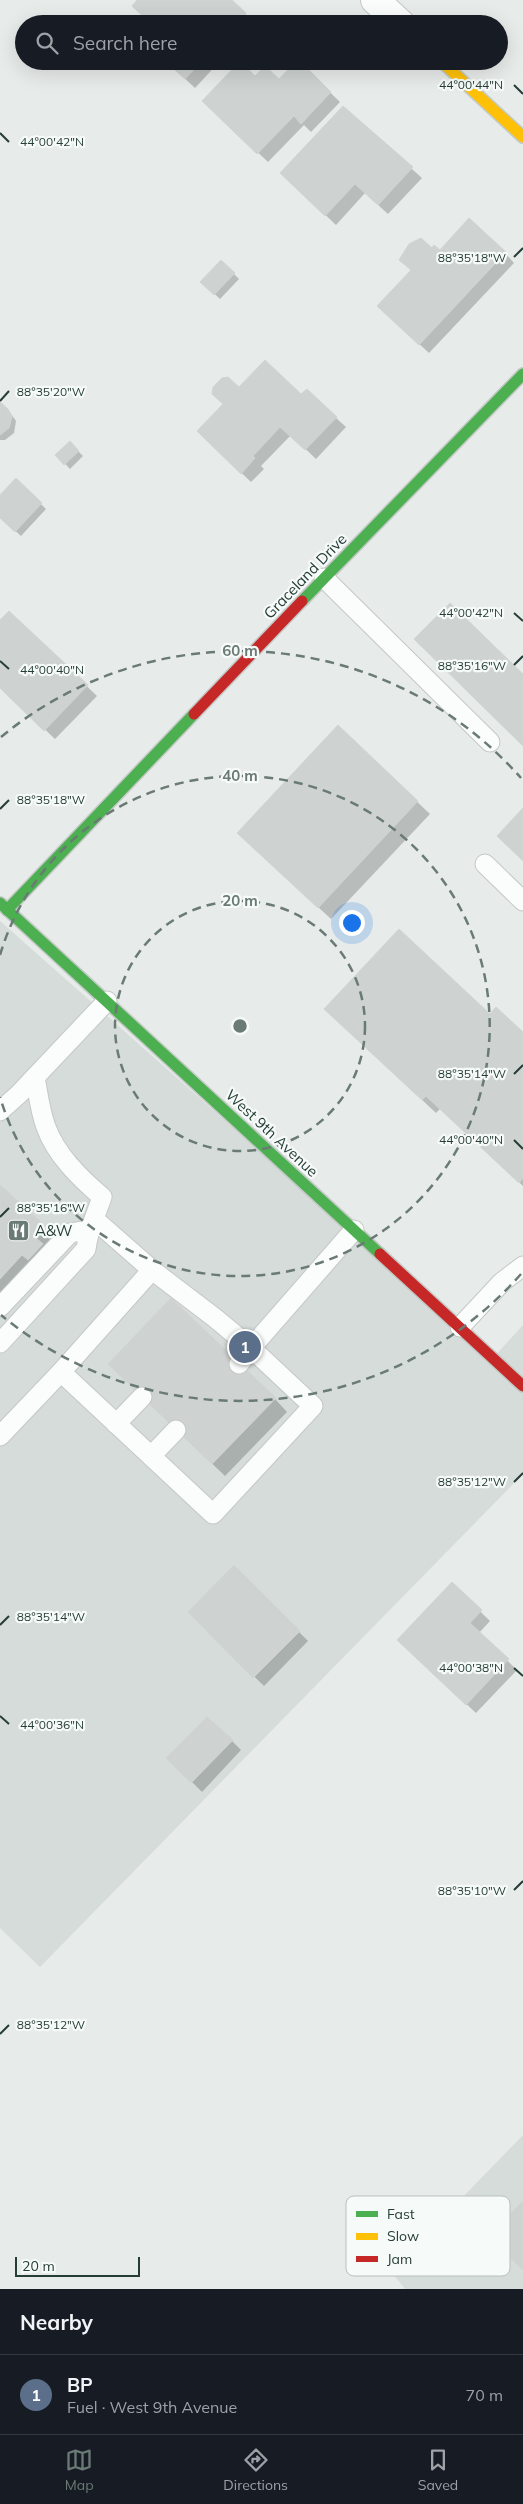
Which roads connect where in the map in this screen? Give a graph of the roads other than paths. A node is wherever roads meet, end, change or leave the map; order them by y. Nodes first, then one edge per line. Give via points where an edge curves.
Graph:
1 (375, 0) edge
2 (391, 15) edge
3 (451, 70) edge
4 (523, 137) edge
5 (523, 374) edge
6 (324, 578) junction
7 (490, 742) dead end
8 (485, 864) dead end
9 (523, 901) edge
10 (4, 907) edge
11 (107, 1001) junction
12 (35, 1077) junction
13 (0, 1111) edge
14 (91, 1225) junction
15 (354, 1230) junction
16 (523, 1266) edge
17 (152, 1270) junction
18 (0, 1307) edge
19 (460, 1327) junction
20 (0, 1343) edge
21 (251, 1348) junction
22 (239, 1364) dead end
23 (61, 1372) junction
24 (523, 1386) edge
25 (142, 1397) dead end
26 (116, 1424) junction
27 (176, 1430) dead end
28 (0, 1436) edge
29 (151, 1456) junction

1 - 2 street
3 - 4 street
5 - 6 street, Graceland Drive
6 - 7 lane
6 - 10 street, Graceland Drive
8 - 9 lane
10 - 11 street, West 9th Avenue
11 - 12 lane
11 - 15 street, West 9th Avenue
12 - 13 lane
12 - 14 lane via 46,1127 60,1152 102,1197
14 - 17 lane
14 - 18 lane via 70,1233
14 - 20 lane via 86,1249
15 - 19 street, West 9th Avenue
15 - 21 lane
16 - 19 lane via 502,1282
17 - 21 lane via 210,1324
17 - 23 lane
19 - 24 street, West 9th Avenue
21 - 22 lane
21 - 29 lane via 313,1406 213,1514
23 - 26 lane
23 - 28 lane
25 - 26 lane
26 - 29 lane
27 - 29 lane

